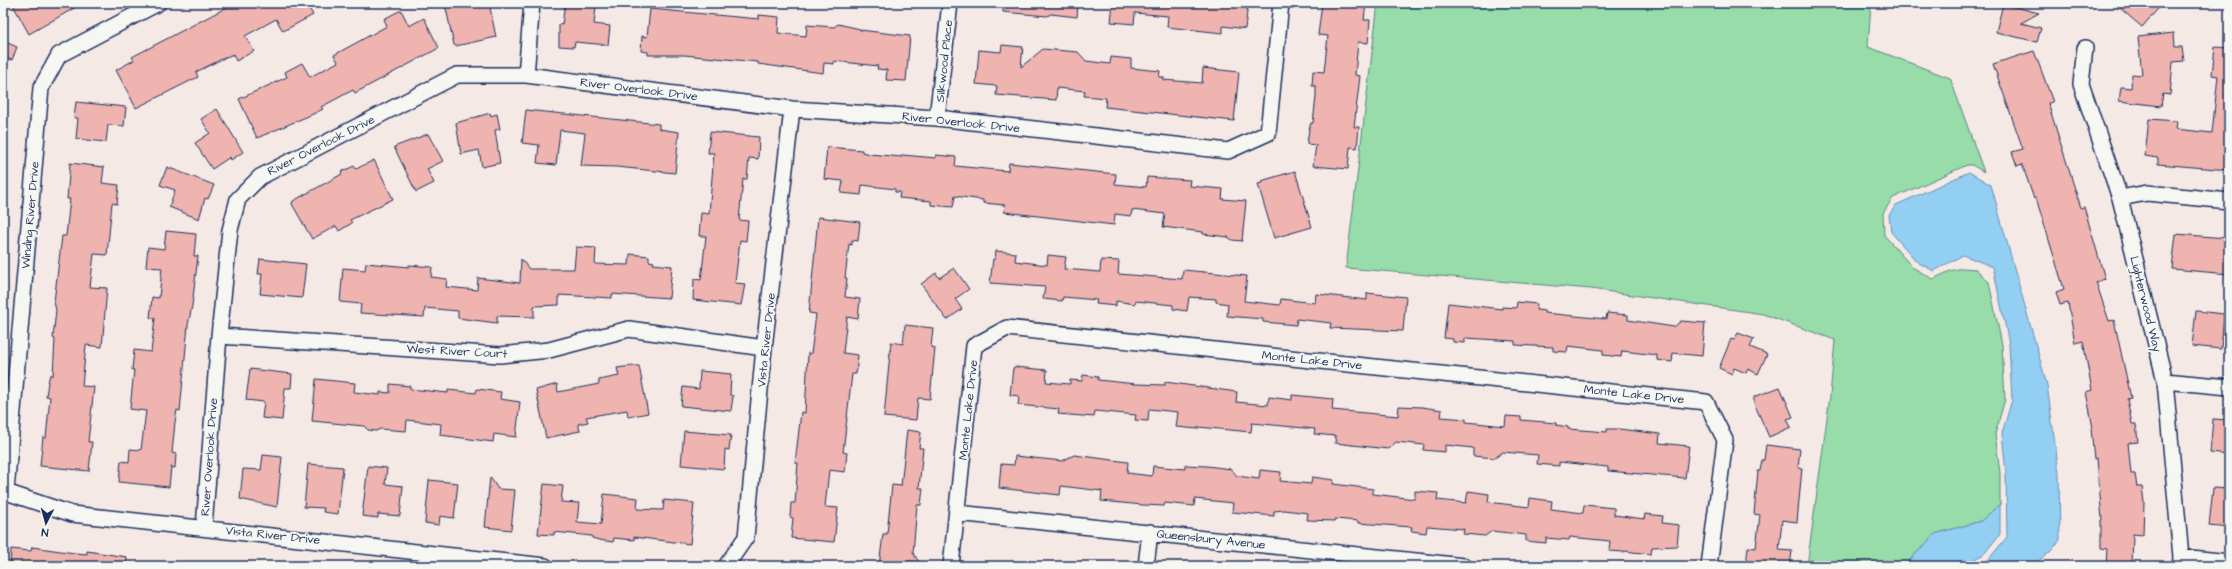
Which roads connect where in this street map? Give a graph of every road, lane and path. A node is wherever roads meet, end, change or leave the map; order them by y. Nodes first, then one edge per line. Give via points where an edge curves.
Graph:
1 (158, 3) edge
2 (532, 3) edge
3 (950, 3) edge
4 (1281, 3) edge
5 (2085, 48) dead end
6 (526, 75) junction
7 (792, 109) junction
8 (937, 118) junction
9 (2120, 198) junction
10 (2229, 201) edge
11 (219, 336) junction
12 (764, 348) junction
13 (2164, 381) junction
14 (2229, 387) edge
15 (4, 491) edge
16 (957, 513) junction
17 (204, 528) junction
18 (1150, 532) junction
19 (2180, 562) edge
20 (2229, 562) edge
21 (545, 566) edge
22 (726, 566) edge
23 (952, 566) edge
24 (1146, 566) edge
25 (1464, 566) edge
26 (1710, 566) edge

1 - 15 street, Winding River Drive via 59,56 41,88
2 - 6 street
3 - 8 street, Silkwood Place
4 - 8 street, River Overlook Drive via 1268,133 1228,151
5 - 9 street, Lighterwood Way via 2081,84
6 - 7 street, River Overlook Drive
6 - 11 street, River Overlook Drive via 457,75 260,177 238,199 230,230
7 - 8 street, River Overlook Drive
7 - 12 street, Vista River Drive
9 - 10 street via 2147,194
9 - 13 street, Lighterwood Way
11 - 12 street, West River Court via 500,355 549,350 630,329
11 - 17 street, River Overlook Drive
12 - 22 street, Vista River Drive via 746,536
13 - 14 street
13 - 19 street, Lighterwood Way
15 - 17 street, Vista River Drive via 72,514
16 - 18 street, Queensbury Avenue
16 - 23 street, Monte Lake Drive
16 - 26 street, Monte Lake Drive via 974,346 1007,328 1706,402 1724,440
17 - 21 street, Vista River Drive
18 - 24 street
18 - 25 street, Queensbury Avenue
19 - 20 street

